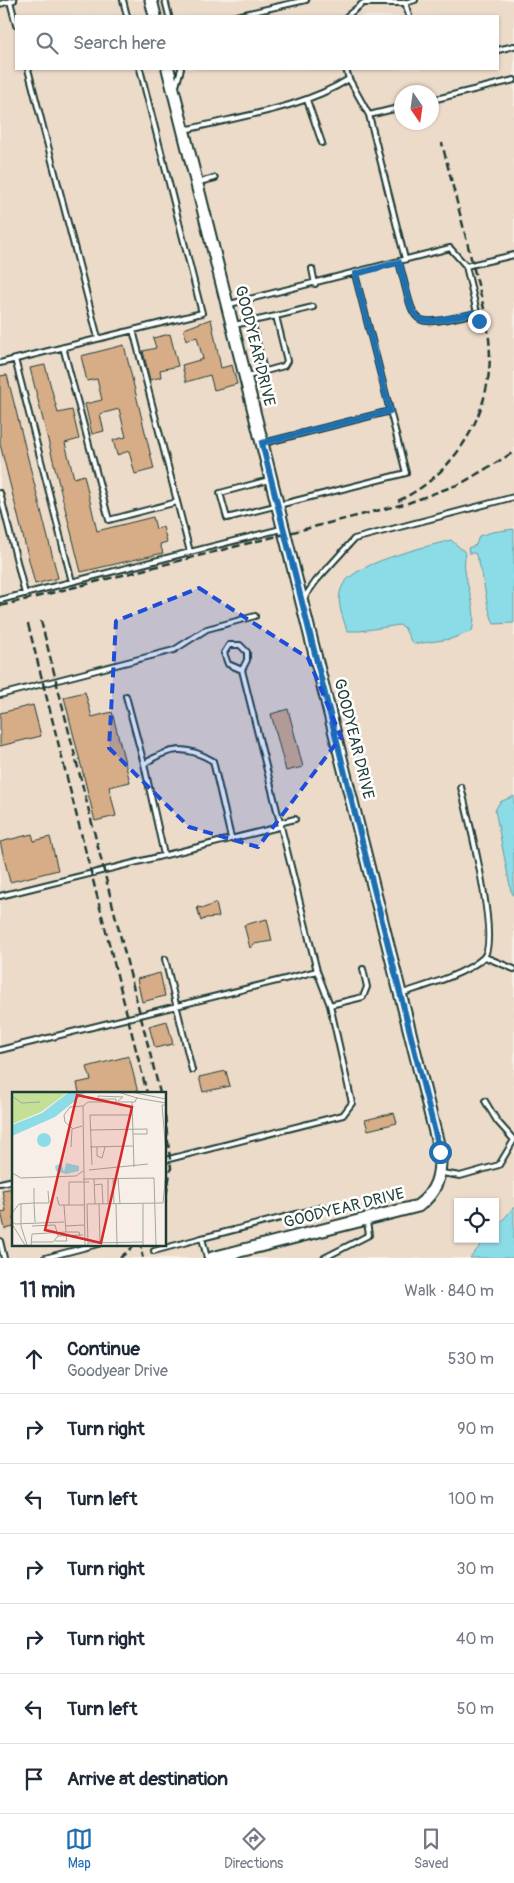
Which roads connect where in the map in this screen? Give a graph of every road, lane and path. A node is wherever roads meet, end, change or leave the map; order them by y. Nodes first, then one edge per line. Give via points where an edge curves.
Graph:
1 (123, 0) edge
2 (151, 0) edge
3 (165, 0) edge
4 (306, 0) edge
5 (415, 0) edge
6 (12, 1) edge
7 (405, 1) edge
8 (0, 4) edge
9 (127, 15) edge
10 (155, 15) edge
11 (169, 15) edge
12 (240, 15) edge
13 (348, 15) edge
14 (409, 15) edge
15 (15, 19) edge
16 (514, 46) edge
17 (499, 50) edge
18 (28, 70) edge
19 (140, 70) edge
20 (168, 70) edge
21 (181, 70) edge
22 (346, 70) edge
23 (349, 79) junction
24 (514, 80) edge
25 (174, 92) junction
26 (439, 98) edge
27 (308, 100) junction
28 (394, 109) edge
29 (369, 115) junction
30 (183, 130) junction
31 (322, 143) dead end
32 (215, 178) dead end
33 (197, 183) junction
34 (514, 255) edge
35 (405, 259) junction
36 (399, 262) junction
37 (466, 266) junction
38 (312, 269) dead end
39 (355, 274) junction
40 (315, 284) junction
41 (228, 304) junction
42 (312, 307) dead end
43 (477, 312) junction
44 (276, 316) junction
45 (252, 321) junction
46 (479, 321) dead end
47 (233, 326) junction
48 (133, 330) junction
49 (98, 338) junction
50 (63, 347) junction
51 (15, 359) junction
52 (0, 363) edge
53 (264, 372) junction
54 (246, 376) junction
55 (390, 411) junction
56 (262, 443) junction
57 (271, 480) junction
58 (0, 493) edge
59 (514, 497) edge
60 (177, 502) junction
61 (277, 505) junction
62 (284, 528) junction
63 (190, 552) junction
64 (72, 582) junction
65 (25, 594) junction
66 (0, 600) edge
67 (303, 601) junction
68 (255, 616) dead end
69 (242, 670) junction
70 (0, 695) edge
71 (126, 696) dead end
72 (144, 764) junction
73 (461, 786) dead end
74 (295, 820) dead end
75 (279, 827) junction
76 (231, 838) junction
77 (164, 855) junction
78 (0, 896) edge
79 (485, 957) junction
80 (165, 960) dead end
81 (363, 969) dead end
82 (514, 969) edge
83 (317, 971) junction
84 (401, 994) junction
85 (176, 1006) junction
86 (330, 1006) junction
87 (0, 1050) edge
88 (192, 1070) dead end
89 (485, 1102) dead end
90 (514, 1140) edge
91 (166, 1160) edge
92 (439, 1172) junction
93 (324, 1207) dead end
94 (367, 1220) junction
95 (202, 1238) junction
96 (0, 1241) edge
97 (91, 1246) edge
98 (154, 1251) dead end
99 (4, 1258) edge
100 (48, 1258) edge
101 (207, 1258) edge
102 (212, 1258) edge
103 (324, 1258) edge

1 - 9 lane
2 - 10 street
3 - 11 lane
4 - 12 lane
5 - 7 lane
6 - 8 lane
6 - 15 lane
7 - 13 lane via 363,3
7 - 14 lane
16 - 17 lane
18 - 49 lane
19 - 48 lane via 202,312
20 - 25 street, GOODYEAR DRIVE
21 - 25 lane
22 - 23 lane
23 - 27 lane
23 - 29 lane
24 - 26 lane
25 - 30 street, GOODYEAR DRIVE
27 - 30 lane
27 - 31 lane
28 - 29 lane
29 - 35 lane
30 - 33 street, GOODYEAR DRIVE
32 - 33 lane
33 - 41 street, GOODYEAR DRIVE
34 - 37 lane
35 - 36 lane
35 - 37 lane via 450,248
36 - 39 lane
36 - 43 lane via 417,320 434,322
37 - 43 lane
38 - 40 lane
39 - 40 lane
39 - 55 lane
40 - 41 lane
41 - 47 street, GOODYEAR DRIVE
42 - 44 lane
43 - 46 lane
44 - 45 lane
44 - 53 lane via 287,361 284,366
45 - 47 lane
45 - 53 lane
47 - 54 street, GOODYEAR DRIVE
48 - 49 lane
48 - 60 lane
49 - 50 lane
50 - 51 lane
50 - 60 lane via 109,520
51 - 52 lane
51 - 64 lane
53 - 54 lane
54 - 56 street, GOODYEAR DRIVE
55 - 56 lane
55 - 61 lane via 406,473
56 - 57 street, GOODYEAR DRIVE
57 - 61 street, GOODYEAR DRIVE
57 - 61 lane via 220,493 227,518
58 - 65 lane
59 - 67 lane via 354,539 316,581
60 - 63 lane
61 - 62 street, GOODYEAR DRIVE
62 - 63 lane
62 - 67 street, GOODYEAR DRIVE
63 - 64 lane
64 - 65 lane
65 - 66 lane
67 - 84 street, GOODYEAR DRIVE
68 - 70 lane via 207,629 174,650
69 - 69 lane via 247,652 240,645 229,645 224,653 228,664
69 - 75 lane
71 - 72 lane
72 - 76 lane via 163,752 196,751 213,761
72 - 77 lane
73 - 79 lane via 488,914 489,948
74 - 75 lane via 282,822
75 - 76 lane
75 - 83 lane
76 - 77 lane
77 - 78 lane
79 - 82 lane
79 - 84 lane via 439,981
80 - 85 lane
81 - 86 lane via 367,987 363,997
83 - 85 lane
83 - 86 lane
84 - 92 street, GOODYEAR DRIVE via 440,1152
85 - 87 lane
85 - 88 lane
86 - 91 lane via 352,1103 343,1115
89 - 90 lane via 496,1121
90 - 92 lane via 499,1165 460,1176
92 - 94 street, GOODYEAR DRIVE via 435,1190 418,1206
93 - 95 lane
94 - 102 street, GOODYEAR DRIVE
94 - 103 lane via 369,1235
95 - 98 lane
95 - 101 lane
96 - 99 lane
97 - 100 lane

